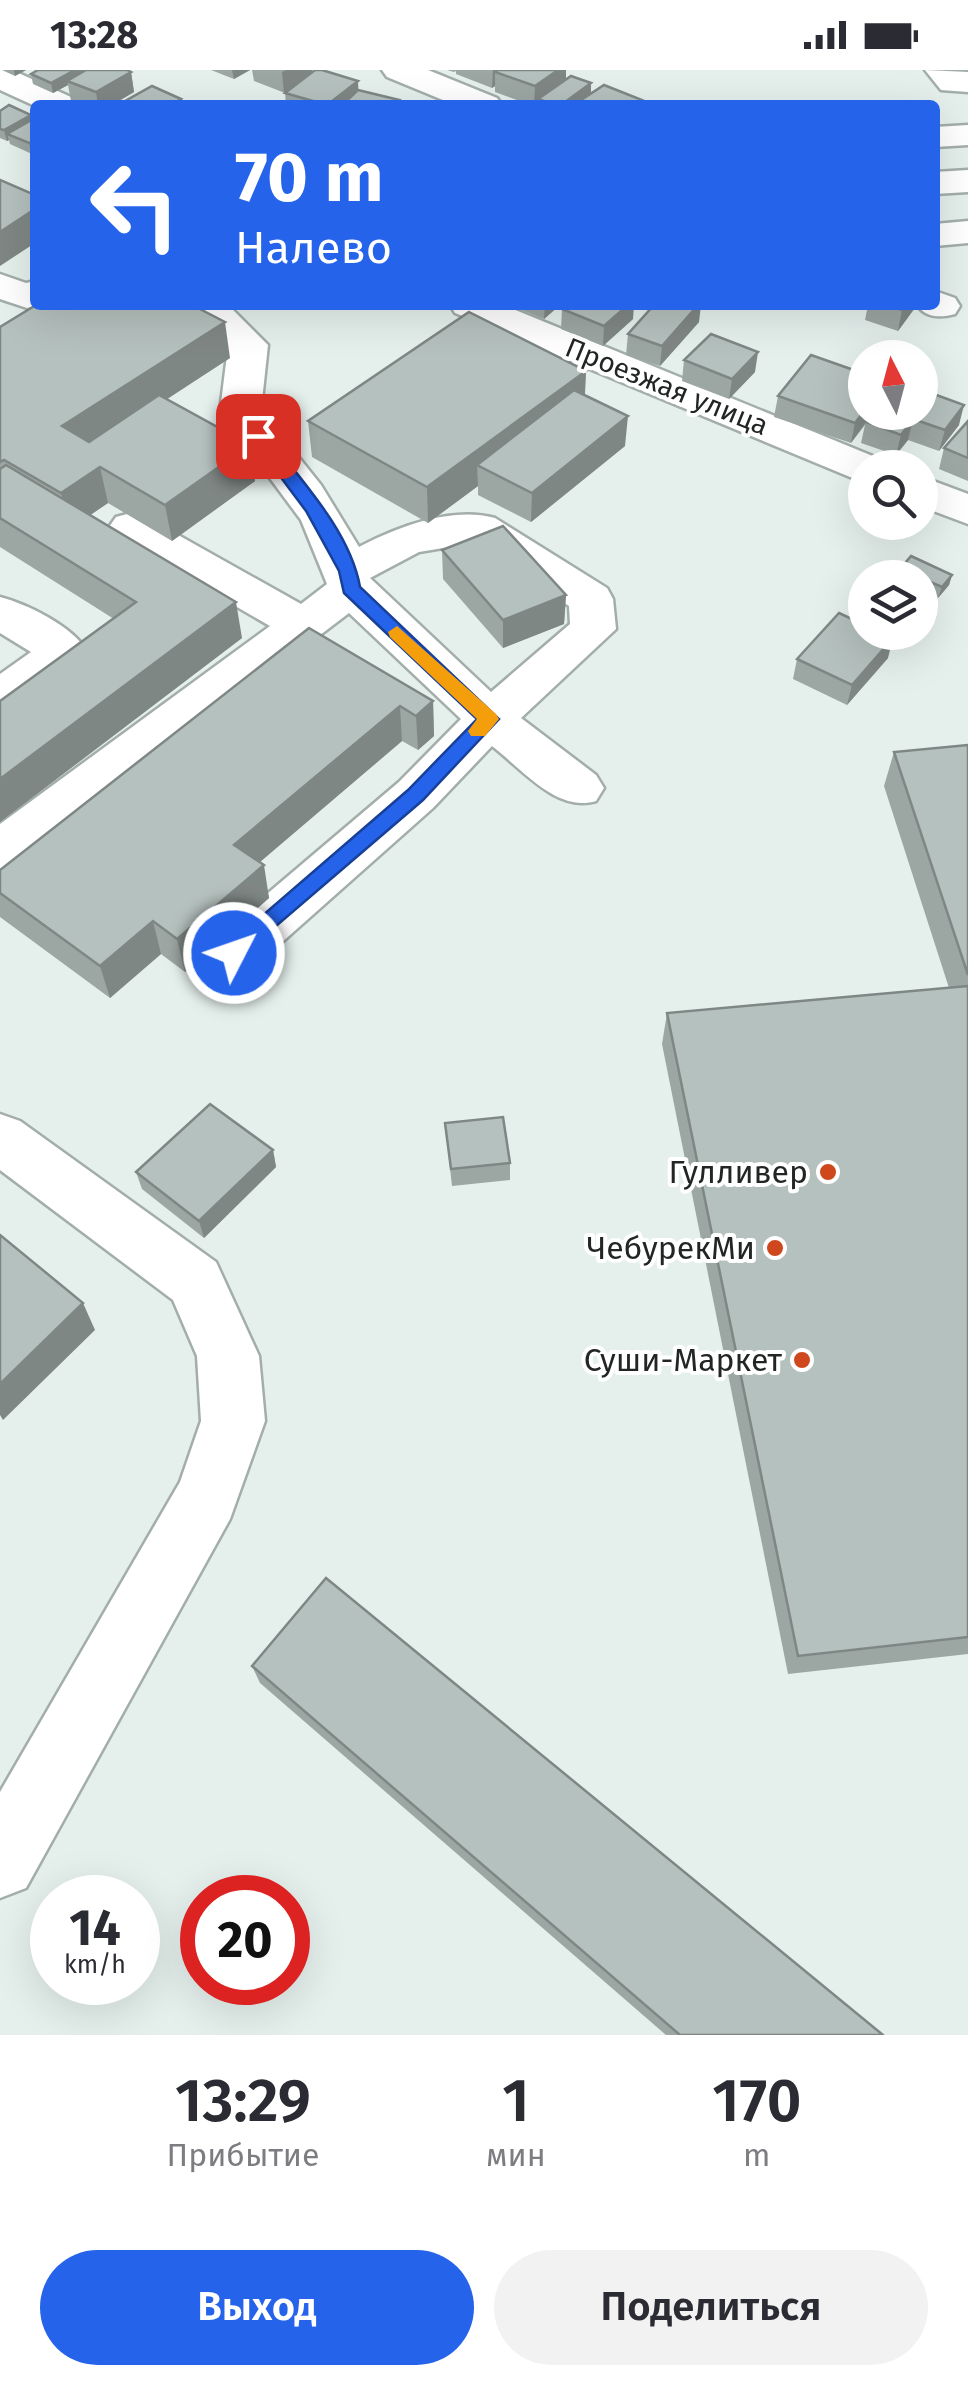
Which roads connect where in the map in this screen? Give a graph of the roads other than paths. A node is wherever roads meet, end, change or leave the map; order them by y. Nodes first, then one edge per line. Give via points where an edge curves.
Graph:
1 (399, 70) edge
2 (942, 70) edge
3 (0, 76) edge
4 (968, 82) edge
5 (50, 100) edge
6 (473, 100) edge
7 (968, 134) edge
8 (940, 137) edge
9 (968, 181) edge
10 (940, 183) edge
11 (968, 232) edge
12 (940, 235) edge
13 (0, 285) edge
14 (30, 294) edge
15 (211, 310) edge
16 (481, 310) edge
17 (848, 461) edge
18 (938, 498) edge
19 (968, 510) edge
20 (131, 527) dead end
21 (350, 580) junction
22 (0, 612) edge
23 (303, 625) junction
24 (0, 698) edge
25 (490, 719) junction
26 (579, 788) dead end
27 (0, 851) edge
28 (234, 953) dead end
29 (0, 1138) edge
30 (0, 1862) edge

1 - 6 street
2 - 4 street via 952,84
3 - 5 street
7 - 8 street
9 - 10 street
11 - 12 street
13 - 14 street
15 - 21 street via 248,345 240,411 314,509
16 - 17 street, Проезжая улица
18 - 19 street
20 - 23 street
21 - 23 street
21 - 25 street
21 - 25 street via 408,538 480,528 591,599 593,629
22 - 24 street via 64,651
23 - 27 street
25 - 26 street
25 - 28 street via 416,795
29 - 30 street via 195,1281 228,1356 233,1421 207,1497

